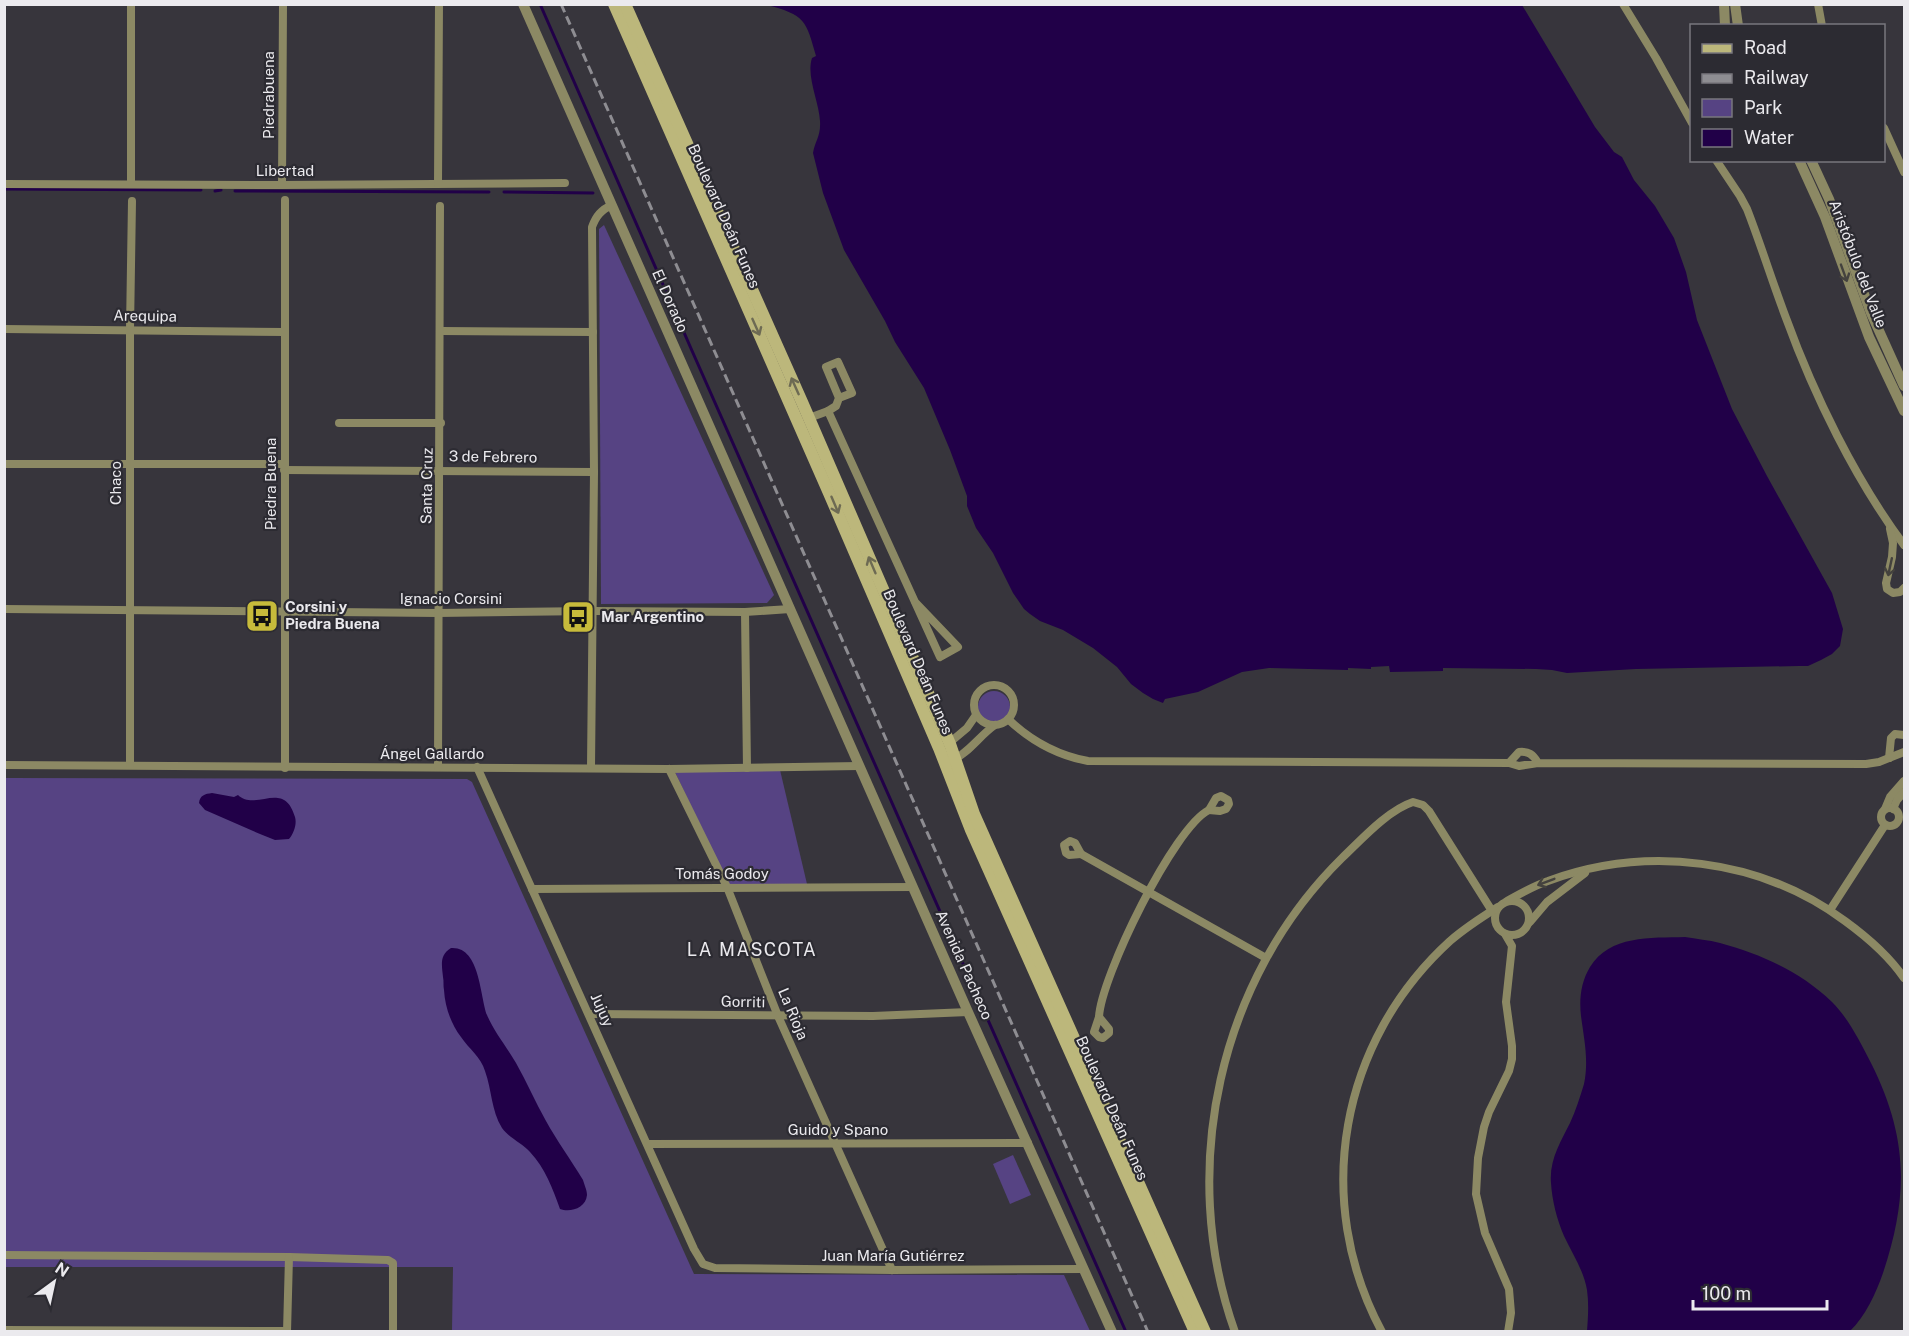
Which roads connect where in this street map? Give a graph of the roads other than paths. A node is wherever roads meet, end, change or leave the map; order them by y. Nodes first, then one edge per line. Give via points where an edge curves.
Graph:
1 (131, 4) edge
2 (283, 4) edge
3 (439, 4) edge
4 (524, 4) edge
5 (614, 4) edge
6 (624, 4) edge
7 (1623, 4) edge
8 (1724, 4) edge
9 (1735, 4) edge
10 (1818, 4) edge
11 (1725, 24) edge
12 (1738, 24) edge
13 (1822, 24) edge
14 (1690, 119) edge
15 (1885, 130) edge
16 (1717, 162) edge
17 (1800, 162) edge
18 (1812, 162) edge
19 (1905, 172) edge
20 (565, 183) dead end
21 (4, 184) edge
22 (132, 184) junction
23 (438, 184) junction
24 (282, 185) junction
25 (285, 200) dead end
26 (132, 201) dead end
27 (612, 205) junction
28 (440, 206) dead end
29 (4, 329) edge
30 (130, 329) junction
31 (441, 331) junction
32 (284, 332) junction
33 (593, 332) junction
34 (1905, 386) edge
35 (838, 398) dead end
36 (828, 411) junction
37 (1905, 411) edge
38 (809, 418) junction
39 (339, 423) dead end
40 (441, 423) junction
41 (4, 464) edge
42 (130, 464) junction
43 (284, 467) junction
44 (440, 470) junction
45 (594, 472) junction
46 (1890, 525) junction
47 (1905, 545) edge
48 (1905, 588) edge
49 (915, 602) junction
50 (4, 609) edge
51 (790, 609) junction
52 (130, 610) junction
53 (284, 611) junction
54 (593, 611) junction
55 (745, 612) junction
56 (438, 613) junction
57 (976, 715) junction
58 (1008, 719) junction
59 (995, 725) junction
60 (1905, 735) edge
61 (944, 746) junction
62 (1905, 752) edge
63 (1889, 758) junction
64 (950, 761) junction
65 (1509, 763) junction
66 (1538, 763) junction
67 (4, 765) edge
68 (130, 765) junction
69 (438, 766) junction
70 (859, 766) junction
71 (477, 767) junction
72 (591, 767) junction
73 (285, 768) junction
74 (747, 768) junction
75 (669, 769) junction
76 (1905, 781) edge
77 (1905, 792) edge
78 (1889, 809) junction
79 (1209, 810) dead end
80 (1885, 825) junction
81 (1081, 854) dead end
82 (1588, 871) junction
83 (913, 886) junction
84 (727, 888) junction
85 (532, 889) junction
86 (1148, 892) junction
87 (1507, 901) junction
88 (1495, 909) junction
89 (1830, 910) junction
90 (1472, 924) junction
91 (1527, 926) junction
92 (1502, 931) junction
93 (1512, 956) junction
94 (1266, 958) junction
95 (1905, 978) edge
96 (968, 1012) junction
97 (589, 1014) junction
98 (778, 1016) junction
99 (1099, 1017) dead end
100 (835, 1143) junction
101 (1028, 1143) junction
102 (648, 1144) junction
103 (4, 1255) edge
104 (289, 1257) junction
105 (703, 1264) joint
106 (1084, 1269) junction
107 (892, 1270) junction
108 (4, 1330) edge
109 (71, 1331) edge
110 (178, 1331) edge
111 (286, 1331) edge
112 (393, 1332) edge
113 (1112, 1332) edge
114 (1195, 1332) edge
115 (1205, 1332) edge
116 (1235, 1332) edge
117 (1382, 1332) edge
118 (1508, 1332) edge

1 - 22 street
2 - 24 street, Piedrabuena
3 - 23 street
4 - 27 street, El Dorado
5 -> 61 main road, Boulevard Deán Funes
38 -> 6 main road, Boulevard Deán Funes
7 - 14 street
8 - 11 street
9 - 12 street
10 - 13 street
15 - 19 street
16 - 46 street via 1747,209 1786,318 1836,433
17 -> 37 street, Aristóbulo del Valle via 1825,217 1869,337
18 - 34 street, Aristóbulo del Valle via 1875,323
20 - 23 street, Libertad
21 - 22 street, Libertad
22 - 24 street, Libertad
23 - 24 street, Libertad
25 - 32 street, Piedra Buena
26 - 30 street, Chaco
27 - 33 street via 603,210 592,227
27 - 51 street, El Dorado
28 - 31 street, Santa Cruz
29 - 30 street, Arequipa
30 - 32 street, Arequipa
30 - 42 street, Chaco
31 - 33 street
31 - 40 street, Santa Cruz
32 - 43 street, Piedra Buena
33 - 45 street
35 - 36 street via 836,406
36 - 38 street
36 - 49 street
61 -> 38 main road, Boulevard Deán Funes
39 - 40 street
40 - 44 street, Santa Cruz
41 - 42 street, 3 de Febrero
42 - 43 street, 3 de Febrero
42 - 52 street, Chaco
43 - 44 street, 3 de Febrero
43 - 53 street, Piedra Buena
44 - 45 street, 3 de Febrero
44 - 56 street, Santa Cruz
45 - 54 street
46 - 47 street
46 -> 48 street via 1893,543 1887,589 1893,593
49 - 49 street via 951,639 958,647 940,657
50 - 52 street, Ignacio Corsini
51 - 55 street, Ignacio Corsini
51 - 70 street, Avenida Pacheco
52 - 53 street, Ignacio Corsini
52 - 68 street, Chaco
53 - 56 street, Ignacio Corsini
53 - 73 street, Piedra Buena
54 - 55 street, Ignacio Corsini
54 - 56 street, Ignacio Corsini
54 - 72 street
55 - 74 street
56 - 69 street, Santa Cruz
57 - 58 street via 976,695 986,686 999,685 1013,700
57 - 59 street
57 - 61 street via 967,728
58 - 59 street
58 - 65 street via 1054,752 1088,761
59 - 64 street
60 - 63 street via 1895,734 1891,738
61 - 64 main road, Boulevard Deán Funes
62 - 63 street
63 - 66 street via 1866,764
64 - 114 main road, Boulevard Deán Funes via 971,830
64 - 115 main road, Boulevard Deán Funes
65 - 66 street
65 - 66 street via 1519,752 1526,751
67 - 68 street, Ángel Gallardo
68 - 73 street, Ángel Gallardo
69 - 71 street, Ángel Gallardo
69 - 73 street, Ángel Gallardo
70 - 74 street, Ángel Gallardo
70 - 83 street, Avenida Pacheco
71 - 72 street, Ángel Gallardo
71 - 85 street, Jujuy
72 - 75 street, Ángel Gallardo
74 - 75 street, Ángel Gallardo
75 - 84 street, La Rioja
76 - 78 street via 1890,797
77 - 78 street
78 - 80 street via 1880,817
78 - 80 street via 1897,812 1898,821
79 - 86 street via 1192,825
80 - 89 street
81 - 86 street
82 -> 87 street via 1546,882
82 - 89 street via 1642,861 1699,863 1773,882
82 - 91 street via 1547,902
83 - 84 street, Tomás Godoy
83 - 96 street, Avenida Pacheco
84 - 85 street, Tomás Godoy
84 - 98 street, La Rioja
85 - 97 street, Jujuy
86 - 94 street
86 - 99 street via 1108,982
87 - 88 street
87 - 91 street via 1517,901 1526,907
88 - 90 street
88 - 92 street
88 - 94 street via 1429,811 1413,802 1396,810 1332,868 1288,922
89 - 95 street via 1874,945
90 - 92 street via 1489,924
90 - 117 street via 1438,953 1397,1002 1371,1048 1353,1095 1343,1156 1344,1216 1363,1293
91 - 92 street via 1515,935
91 - 93 street
92 - 93 street via 1512,946
93 - 118 street via 1506,1002 1512,1059 1484,1127 1476,1175 1485,1233 1509,1288
94 - 116 street via 1247,997 1222,1070 1210,1141 1208,1184 1214,1252
96 - 98 street, Gorriti
96 - 101 street, Avenida Pacheco
97 - 98 street, Gorriti
97 - 102 street, Jujuy
98 - 100 street, La Rioja
100 - 101 street, Guido y Spano
100 - 102 street, Guido y Spano
100 - 107 street, La Rioja
101 - 106 street, Avenida Pacheco
102 - 105 street, Jujuy
103 - 104 street
104 - 111 street
104 - 112 street via 391,1260
105 - 107 street, Juan María Gutiérrez via 715,1268
106 - 107 street, Juan María Gutiérrez
106 - 113 street, Avenida Pacheco
108 - 109 street
109 - 110 street
110 - 111 street

